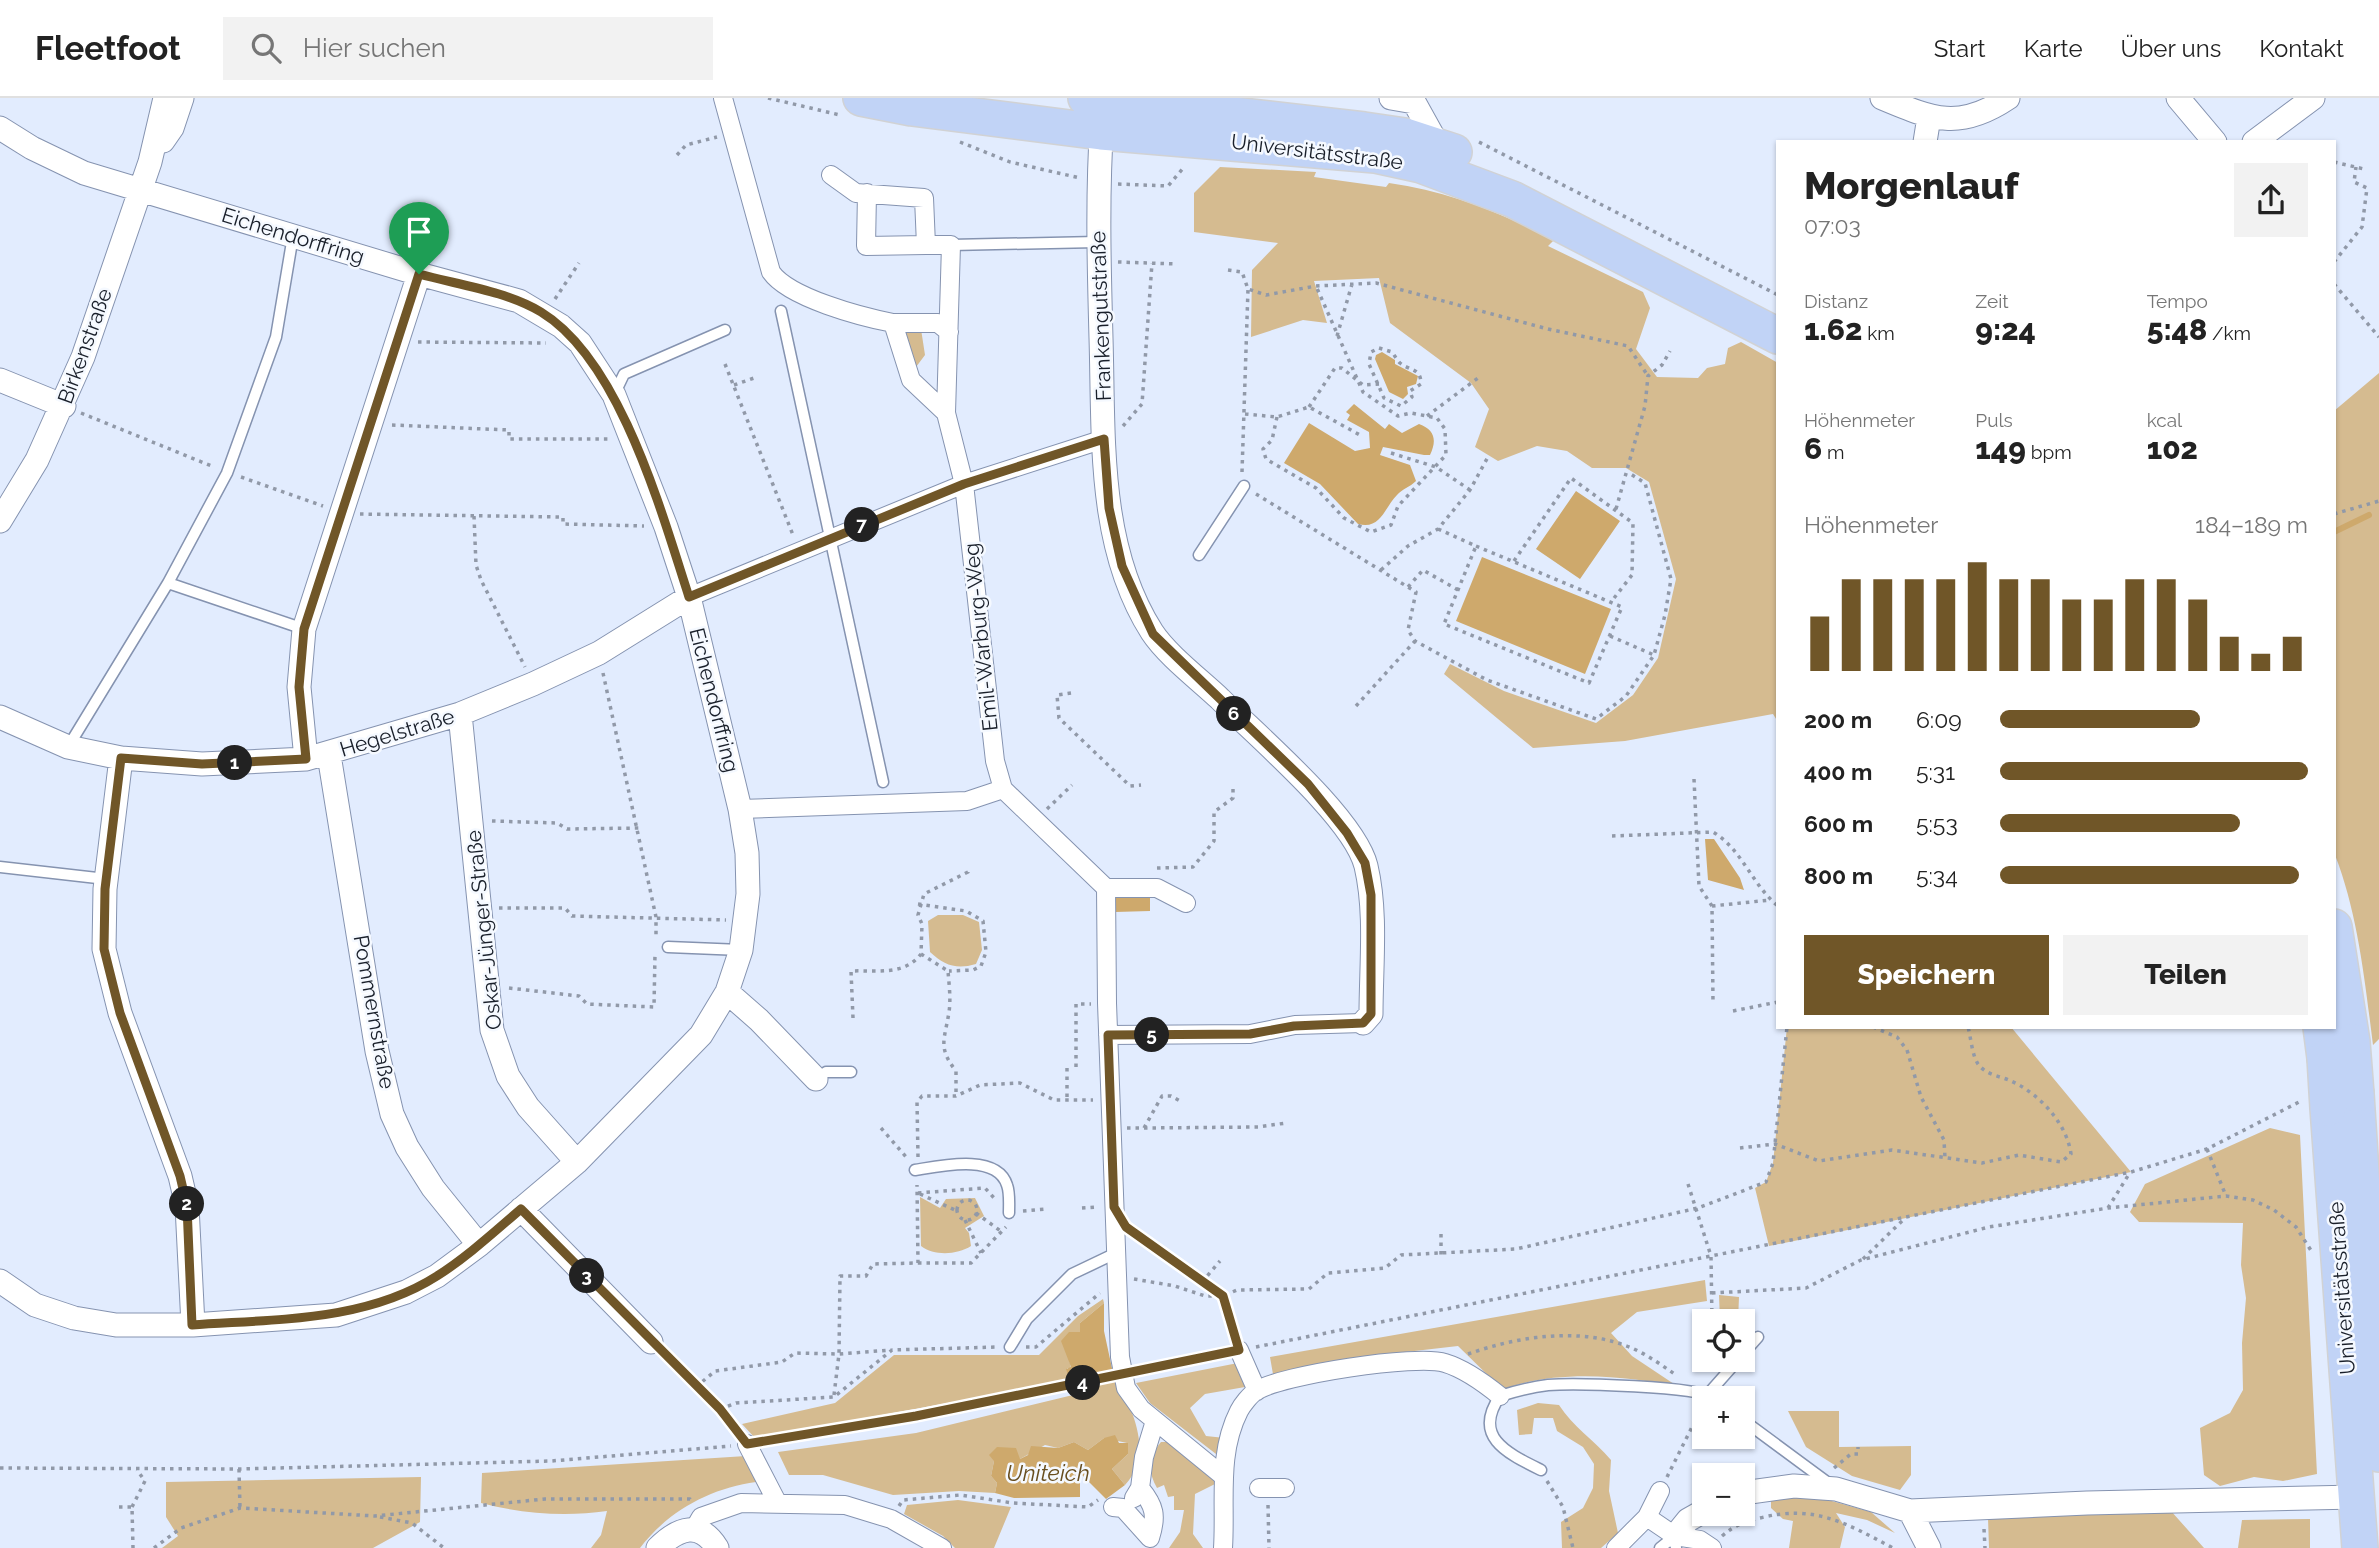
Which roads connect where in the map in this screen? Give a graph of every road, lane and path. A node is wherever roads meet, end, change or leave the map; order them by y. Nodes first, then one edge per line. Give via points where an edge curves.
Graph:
1 (165, 98) edge
2 (182, 98) edge
3 (723, 98) edge
4 (768, 98) edge
5 (1391, 98) edge
6 (1882, 98) edge
7 (2008, 98) edge
8 (2178, 98) edge
9 (2313, 98) edge
10 (1416, 100) edge
11 (851, 106) edge
12 (1097, 110) edge
13 (1929, 117) junction
14 (0, 128) edge
15 (733, 133) junction
16 (1926, 140) edge
17 (2213, 140) edge
18 (2257, 140) edge
19 (956, 141) dead end
20 (1455, 142) junction
21 (677, 155) dead end
22 (150, 162) junction
23 (2336, 162) edge
24 (1190, 164) dead end
25 (2356, 167) junction
26 (2364, 169) dead end
27 (831, 175) dead end
28 (1099, 183) junction
29 (141, 190) junction
30 (867, 194) junction
31 (293, 236) junction
32 (926, 245) junction
33 (951, 245) junction
34 (1098, 252) junction
35 (2336, 260) edge
36 (579, 263) dead end
37 (1152, 263) junction
38 (1177, 264) dead end
39 (1227, 270) dead end
40 (419, 274) junction
41 (1352, 284) junction
42 (1316, 286) junction
43 (2336, 286) edge
44 (1248, 289) junction
45 (1776, 295) edge
46 (1776, 309) edge
47 (780, 311) dead end
48 (540, 312) junction
49 (893, 323) junction
50 (725, 330) dead end
51 (949, 332) junction
52 (1776, 335) edge
53 (1337, 336) junction
54 (2379, 338) edge
55 (398, 341) junction
56 (580, 343) junction
57 (1670, 351) dead end
58 (725, 364) dead end
59 (1648, 376) junction
60 (757, 377) dead end
61 (1478, 378) dead end
62 (0, 380) edge
63 (1380, 384) junction
64 (734, 385) junction
65 (1363, 385) junction
66 (614, 395) junction
67 (64, 405) junction
68 (1309, 407) junction
69 (946, 413) junction
70 (1245, 415) junction
71 (1427, 416) junction
72 (1277, 417) junction
73 (372, 424) junction
74 (1360, 435) dead end
75 (632, 439) junction
76 (1104, 439) junction
77 (1391, 453) dead end
78 (1489, 455) dead end
79 (1436, 467) junction
80 (227, 473) junction
81 (1629, 473) junction
82 (964, 484) junction
83 (1244, 486) junction
84 (1470, 490) junction
85 (2379, 501) edge
86 (1616, 509) junction
87 (344, 513) junction
88 (2336, 513) edge
89 (474, 516) junction
90 (0, 522) edge
91 (666, 527) junction
92 (1438, 530) junction
93 (832, 537) junction
94 (1476, 546) junction
95 (799, 550) junction
96 (1199, 555) dead end
97 (1514, 561) junction
98 (1381, 570) junction
99 (168, 583) junction
100 (1408, 587) junction
101 (1458, 590) junction
102 (689, 597) junction
103 (1611, 602) junction
104 (304, 629) junction
105 (1610, 636) junction
106 (1415, 641) junction
107 (599, 653) junction
108 (1654, 655) junction
109 (533, 684) junction
110 (1072, 693) dead end
111 (1356, 706) dead end
112 (460, 714) junction
113 (0, 718) edge
114 (1090, 741) dead end
115 (1084, 745) junction
116 (68, 747) junction
117 (330, 755) junction
118 (121, 758) junction
119 (306, 759) junction
120 (1694, 779) dead end
121 (883, 782) dead end
122 (1073, 785) dead end
123 (1141, 785) dead end
124 (1233, 785) dead end
125 (1003, 789) junction
126 (740, 809) junction
127 (1036, 820) junction
128 (473, 821) junction
129 (639, 828) junction
130 (1696, 834) junction
131 (1612, 836) dead end
132 (0, 867) edge
133 (968, 868) dead end
134 (1151, 869) dead end
135 (106, 878) junction
136 (1106, 888) junction
137 (1770, 900) junction
138 (919, 904) junction
139 (1186, 904) dead end
140 (1776, 904) edge
141 (1712, 906) junction
142 (479, 907) junction
143 (656, 917) junction
144 (744, 920) junction
145 (668, 947) dead end
146 (741, 950) junction
147 (921, 954) junction
148 (948, 971) junction
149 (486, 985) junction
150 (727, 992) junction
151 (1776, 1002) edge
152 (1107, 1003) junction
153 (1713, 1003) dead end
154 (1734, 1012) dead end
155 (853, 1018) dead end
156 (1363, 1023) joint
157 (1787, 1029) edge
158 (1877, 1029) edge
159 (1968, 1029) edge
160 (1108, 1035) junction
161 (2332, 1043) edge
162 (1076, 1067) dead end
163 (1067, 1068) dead end
164 (851, 1072) dead end
165 (816, 1079) joint
166 (956, 1096) junction
167 (1097, 1100) dead end
168 (1067, 1101) junction
169 (2342, 1101) junction
170 (1182, 1102) dead end
171 (2289, 1109) dead end
172 (1286, 1123) dead end
173 (881, 1128) dead end
174 (1111, 1128) junction
175 (1144, 1128) junction
176 (1775, 1144) junction
177 (1740, 1148) dead end
178 (2207, 1149) junction
179 (1945, 1158) junction
180 (577, 1162) junction
181 (915, 1170) junction
182 (2131, 1172) junction
183 (1688, 1184) dead end
184 (918, 1193) junction
185 (2226, 1196) junction
186 (1114, 1207) junction
187 (1698, 1208) junction
188 (2108, 1208) junction
189 (521, 1209) junction
190 (1046, 1209) dead end
191 (957, 1211) junction
192 (976, 1213) junction
193 (1009, 1213) junction
194 (965, 1220) junction
195 (1903, 1220) junction
196 (1002, 1231) junction
197 (1440, 1234) dead end
198 (479, 1245) junction
199 (981, 1253) junction
200 (1116, 1253) junction
201 (2313, 1254) dead end
202 (1440, 1255) junction
203 (1711, 1256) junction
204 (1861, 1260) junction
205 (1220, 1261) dead end
206 (919, 1263) junction
207 (1118, 1278) junction
208 (0, 1281) edge
209 (1202, 1282) junction
210 (1712, 1293) junction
211 (1223, 1296) junction
212 (1712, 1309) edge
213 (2373, 1312) edge
214 (192, 1325) junction
215 (1758, 1337) dead end
216 (1755, 1340) edge
217 (651, 1342) joint
218 (1010, 1347) junction
219 (892, 1350) junction
220 (1239, 1350) junction
221 (839, 1354) junction
222 (1444, 1362) junction
223 (1695, 1386) edge
224 (696, 1387) junction
225 (1257, 1391) junction
226 (1692, 1395) edge
227 (1500, 1396) junction
228 (834, 1397) junction
229 (720, 1409) junction
230 (1155, 1421) junction
231 (1692, 1427) edge
232 (1755, 1429) edge
233 (747, 1444) junction
234 (1858, 1447) dead end
235 (2379, 1454) edge
236 (0, 1468) edge
237 (136, 1468) junction
238 (239, 1469) junction
239 (1541, 1470) joint
240 (1226, 1484) junction
241 (1829, 1484) junction
242 (1140, 1488) junction
243 (1271, 1488) dead end
244 (1755, 1491) edge
245 (1660, 1492) joint
246 (2356, 1497) junction
247 (777, 1502) junction
248 (119, 1507) dead end
249 (132, 1507) junction
250 (240, 1508) junction
251 (1119, 1509) junction
252 (1910, 1511) junction
253 (375, 1516) junction
254 (1647, 1517) junction
255 (1692, 1518) edge
256 (891, 1519) junction
257 (697, 1523) junction
258 (1670, 1544) edge
259 (1711, 1547) edge
260 (133, 1548) edge
261 (155, 1548) edge
262 (444, 1548) edge
263 (658, 1548) edge
264 (717, 1548) edge
265 (942, 1548) edge
266 (1223, 1548) edge
267 (1269, 1548) edge
268 (1573, 1548) edge
269 (1616, 1548) edge
270 (1893, 1548) edge
271 (1929, 1548) edge
272 (2360, 1548) edge

1 - 22 street, Birkenstraße
2 - 22 street, Birkenstraße via 172,128
3 - 15 street
4 - 11 path
5 - 10 street
6 - 13 street
7 - 13 street via 1990,110 1963,118
8 - 17 street
9 - 18 street
10 - 20 street
11 - 12 main road, Universitätsstraße
12 - 20 main road, Universitätsstraße via 1364,130
12 - 28 street, Frankengutstraße
12 - 52 main road, Universitätsstraße via 1421,165 1513,199
13 - 16 street
14 - 29 street, Eichendorffring via 84,173
15 - 21 path via 686,145
15 - 49 street via 771,272 778,282 839,309
19 - 28 path via 1010,162
20 - 45 path
20 - 46 main road, Universitätsstraße
22 - 29 street, Birkenstraße
23 - 25 path
24 - 28 path via 1168,186
25 - 26 path
25 - 35 path via 2354,182 2367,188 2362,227
27 - 30 street
28 - 34 street, Frankengutstraße
29 - 31 street, Eichendorffring
29 - 67 street, Birkenstraße
30 - 32 street via 924,198
30 - 32 street via 866,246
31 - 40 street, Eichendorffring
31 - 80 lane via 276,337
32 - 33 street
33 - 34 lane
33 - 51 street, Emil-Warburg-Weg
34 - 37 path
34 - 76 street, Frankengutstraße
36 - 48 path via 560,296
37 - 38 path
37 - 76 path via 1142,404
39 - 44 path via 1242,272
40 - 48 street, Eichendorffring via 519,301
40 - 55 street
41 - 42 path
41 - 53 path
41 - 59 path via 1376,283 1628,346
42 - 44 path via 1266,295
42 - 53 path
43 - 54 path
44 - 70 path
47 - 93 lane
48 - 56 street, Eichendorffring
49 - 51 street via 938,323
49 - 69 street via 911,380
50 - 66 lane via 624,374
51 - 69 street, Emil-Warburg-Weg
53 - 65 path
55 - 56 path
55 - 73 street
56 - 66 street, Eichendorffring
57 - 59 path
58 - 64 path
59 - 81 path
60 - 64 path
61 - 71 path
62 - 67 street
63 - 63 path via 1384,398 1401,406 1412,397 1410,391 1418,389 1421,376 1398,362 1392,352 1379,348 1369,358
63 - 65 path
64 - 95 path
65 - 68 path via 1342,368 1335,368
65 - 71 path via 1363,392 1398,416
66 - 75 street, Eichendorffring
67 - 80 path
67 - 90 street, Birkenstraße
68 - 72 path
68 - 74 path
69 - 82 street, Emil-Warburg-Weg
70 - 72 path
70 - 83 path
71 - 79 path via 1437,418 1445,429 1446,455
72 - 79 path via 1272,440 1263,449 1266,459 1316,488 1344,518 1371,532 1391,525 1398,506
73 - 75 path via 509,429 509,439
73 - 87 street
75 - 91 street, Eichendorffring
76 - 82 street
76 - 156 street, Frankengutstraße via 1109,508 1122,566 1153,634 1308,784 1365,863 1371,895 1371,1014
77 - 79 path
78 - 84 path
79 - 84 path
80 - 87 path
80 - 99 lane
81 - 86 path
81 - 108 path via 1645,483 1671,579
82 - 93 street
82 - 125 street, Emil-Warburg-Weg via 995,761
83 - 96 lane
83 - 98 path
84 - 92 path
85 - 88 path
86 - 97 path via 1571,478
86 - 103 path via 1633,523 1632,575
87 - 89 path
87 - 104 street
89 - 91 path via 563,517 564,524
89 - 109 path via 481,580
91 - 102 street, Eichendorffring
92 - 94 path
92 - 98 path via 1408,546
93 - 95 street
93 - 121 lane
94 - 97 path
94 - 101 path
95 - 102 street
97 - 103 path
98 - 100 path
99 - 104 lane
99 - 116 lane
100 - 101 path via 1423,570
100 - 106 path via 1416,592 1408,630
101 - 105 path via 1444,624 1589,683
102 - 107 street, Hegelstraße
102 - 126 street, Eichendorffring
103 - 105 path via 1622,607
104 - 119 street via 299,687
105 - 108 path
106 - 108 path via 1487,680 1596,719 1626,696
106 - 111 path
107 - 109 street, Hegelstraße
107 - 129 path
109 - 112 street, Hegelstraße
110 - 115 path via 1058,695 1059,718
112 - 117 street, Hegelstraße
112 - 128 street, Oskar-Jünger-Straße
113 - 116 street, Hegelstraße
114 - 115 path
115 - 123 path via 1130,786
116 - 118 street, Hegelstraße
117 - 119 street, Hegelstraße
117 - 198 street, Pommernstraße via 377,1051 392,1114 433,1188
118 - 119 street, Hegelstraße via 202,764
118 - 135 street
120 - 130 path
122 - 127 path
124 - 134 path via 1233,798 1214,811 1214,841 1193,867
125 - 126 street via 967,801
125 - 127 street
126 - 144 street, Eichendorffring via 747,853
127 - 136 street
128 - 129 path via 557,823 567,829
128 - 142 street, Oskar-Jünger-Straße
129 - 143 path
130 - 131 path
130 - 137 path via 1713,832 1724,838
130 - 141 path via 1699,886
132 - 135 lane
133 - 138 path via 924,894
135 - 214 street via 104,949 111,983 187,1206
136 - 139 street via 1157,888
136 - 152 street
137 - 140 path
137 - 141 path
138 - 147 path
138 - 148 path via 966,911 983,921 986,952 981,966
141 - 153 path
142 - 143 path via 565,908 572,916
142 - 149 street, Oskar-Jünger-Straße
143 - 144 path
143 - 149 path via 654,1007 587,1004 579,996
144 - 146 street, Eichendorffring
145 - 146 lane
146 - 150 street, Eichendorffring
147 - 148 path
147 - 155 path via 898,970 851,971
148 - 166 path via 944,1056 956,1070
149 - 180 street, Oskar-Jünger-Straße via 492,1030 508,1076 528,1107
150 - 165 street
150 - 180 street, Eichendorffring via 701,1035
151 - 154 path
152 - 160 street
152 - 162 path via 1076,1004
156 - 160 street via 1294,1026 1250,1034
157 - 176 path
158 - 179 path via 1897,1037 1907,1050 1921,1097 1944,1140
159 - 179 path via 1977,1063 2035,1096 2068,1135 2071,1154 2061,1162 2019,1155 1982,1163
160 - 174 street
161 - 169 main road, Universitätsstraße, bridge
163 - 168 path
164 - 165 lane via 826,1072
166 - 168 path via 980,1085 1020,1083 1054,1100
166 - 181 path via 922,1096 917,1102
167 - 168 path
169 - 213 main road, Universitätsstraße
169 - 246 main road, Universitätsstraße
170 - 175 path via 1162,1096
171 - 178 path
172 - 175 path
173 - 181 path
174 - 175 path
174 - 186 street
176 - 177 path
176 - 179 path via 1819,1161 1892,1150
176 - 187 path via 1766,1182
178 - 182 path
178 - 185 path
180 - 189 street, Eichendorffring
181 - 184 path
181 - 193 lane via 983,1165 999,1172 1007,1184
182 - 188 path
182 - 195 path
183 - 187 path
184 - 191 path
184 - 193 path via 985,1188
184 - 206 path
185 - 188 path
185 - 201 path via 2253,1200 2274,1210 2296,1227
186 - 200 street
186 - 209 path via 1126,1227
187 - 202 path via 1516,1249
187 - 203 path
188 - 204 path via 1989,1227
189 - 198 street, Eichendorffring
189 - 217 street
190 - 193 path
191 - 192 path via 960,1202 969,1200
191 - 194 path
192 - 194 path
192 - 196 path
193 - 196 path
194 - 199 path
195 - 203 path
195 - 204 path
196 - 199 path
197 - 202 path
198 - 214 street, Eichendorffring via 406,1292 336,1315
199 - 206 path via 971,1264
200 - 207 street
200 - 218 lane via 1072,1274 1027,1319
202 - 211 path via 1401,1255 1385,1268 1328,1273 1308,1289 1237,1290
203 - 210 path
203 - 220 path
204 - 210 path via 1806,1288
205 - 209 path
206 - 221 path via 873,1264 866,1276 840,1276
207 - 211 path
207 - 218 path via 1036,1347
207 - 230 street via 1120,1357 1126,1388
208 - 214 street, Eichendorffring via 35,1305 74,1318 116,1325
209 - 211 path
210 - 212 path
211 - 220 path
213 - 235 main road, Universitätsstraße
215 - 216 lane
217 - 224 path
218 - 219 path
219 - 221 path
219 - 228 path
220 - 225 street
220 - 233 path, bridge via 843,1430
221 - 224 path via 795,1353 782,1362 715,1371
221 - 228 path
222 - 223 path via 1500,1343 1572,1334 1633,1348
222 - 225 street via 1373,1364
222 - 227 street
224 - 229 path
225 - 240 street via 1240,1409 1231,1432
226 - 227 lane via 1551,1385
227 - 239 lane via 1489,1412 1495,1440 1508,1454
228 - 229 path via 736,1403
229 - 233 path
230 - 240 street
230 - 242 street
231 - 245 path
232 - 241 lane
233 - 238 path via 551,1461
233 - 247 street
234 - 241 path via 1858,1454 1851,1454
236 - 237 path
237 - 238 path
237 - 249 path via 145,1481
238 - 250 path
239 - 268 path via 1563,1507
240 - 266 street
241 - 244 street
241 - 252 street
242 - 251 street
242 - 251 street via 1151,1500 1156,1518 1150,1538
243 - 267 path
245 - 254 street
246 - 252 street
246 - 272 main road, Universitätsstraße
247 - 256 street via 845,1505
247 - 257 street via 741,1503
248 - 249 path
249 - 260 path
250 - 253 path
250 - 261 path via 181,1528
251 - 256 path via 1101,1499 1088,1507 960,1495 903,1500
252 - 271 street
253 - 257 path via 544,1499 615,1497 690,1499
253 - 262 path via 412,1523
254 - 258 street
254 - 269 street
255 - 258 street
256 - 265 street
257 - 263 street
257 - 264 street
258 - 259 street via 1700,1540
259 - 270 path via 1736,1524 1781,1512 1818,1513

